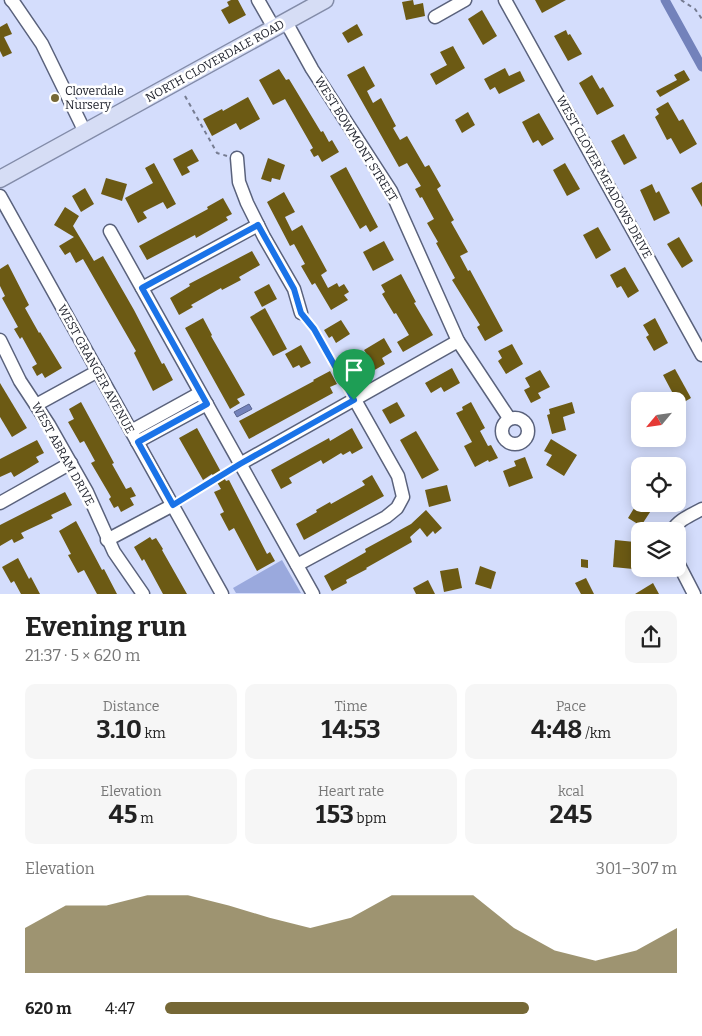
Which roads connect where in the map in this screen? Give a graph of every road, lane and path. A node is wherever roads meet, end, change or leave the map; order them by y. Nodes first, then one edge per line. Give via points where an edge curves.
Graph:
1 (11, 0) edge
2 (258, 0) edge
3 (325, 0) edge
4 (465, 0) edge
5 (506, 0) edge
6 (681, 0) edge
7 (435, 17) dead end
8 (702, 19) edge
9 (280, 25) junction
10 (185, 96) dead end
11 (85, 132) junction
12 (237, 158) joint
13 (0, 179) edge
14 (0, 196) edge
15 (258, 225) junction
16 (110, 231) dead end
17 (142, 288) junction
18 (301, 313) joint
19 (0, 340) edge
20 (458, 341) junction
21 (702, 354) edge
22 (98, 371) junction
23 (200, 393) junction
24 (354, 400) junction
25 (207, 404) junction
26 (36, 405) junction
27 (509, 418) dead end
28 (131, 430) junction
29 (138, 442) junction
30 (71, 463) junction
31 (240, 464) junction
32 (0, 503) edge
33 (173, 505) junction
34 (702, 509) edge
35 (679, 522) edge
36 (107, 540) junction
37 (297, 565) junction
38 (685, 577) edge
39 (143, 594) edge
40 (222, 594) edge
41 (313, 594) edge
42 (694, 594) edge

1 - 11 street via 42,44
2 - 9 street, WEST BOWMONT STREET
3 - 9 main road, NORTH CLOVERDALE ROAD
4 - 7 street
5 - 21 street, WEST CLOVER MEADOWS DRIVE
6 - 8 path via 695,9
9 - 11 main road, NORTH CLOVERDALE ROAD
9 - 20 street, WEST BOWMONT STREET via 391,192
10 - 12 path via 217,153
11 - 13 main road, NORTH CLOVERDALE ROAD
12 - 15 street via 240,182
14 - 22 street, WEST GRANGER AVENUE
15 - 17 street
15 - 18 street via 294,289
16 - 17 street
17 - 23 street
18 - 24 path via 314,329
19 - 26 street, WEST ABRAM DRIVE
20 - 24 street
20 - 27 street, WEST BOWMONT STREET
22 - 26 street
22 - 28 street, WEST GRANGER AVENUE
23 - 25 street
23 - 28 street
24 - 31 street
24 - 37 street via 398,476 403,497 397,508 386,517
25 - 29 street
25 - 31 street
26 - 30 street, WEST ABRAM DRIVE
28 - 29 street, WEST GRANGER AVENUE
29 - 33 street, WEST GRANGER AVENUE
30 - 32 street
30 - 36 street, WEST ABRAM DRIVE
31 - 33 path
31 - 37 street
33 - 36 street
33 - 40 street, WEST GRANGER AVENUE
34 - 35 street
36 - 39 street, WEST ABRAM DRIVE
37 - 41 street
38 - 42 street

